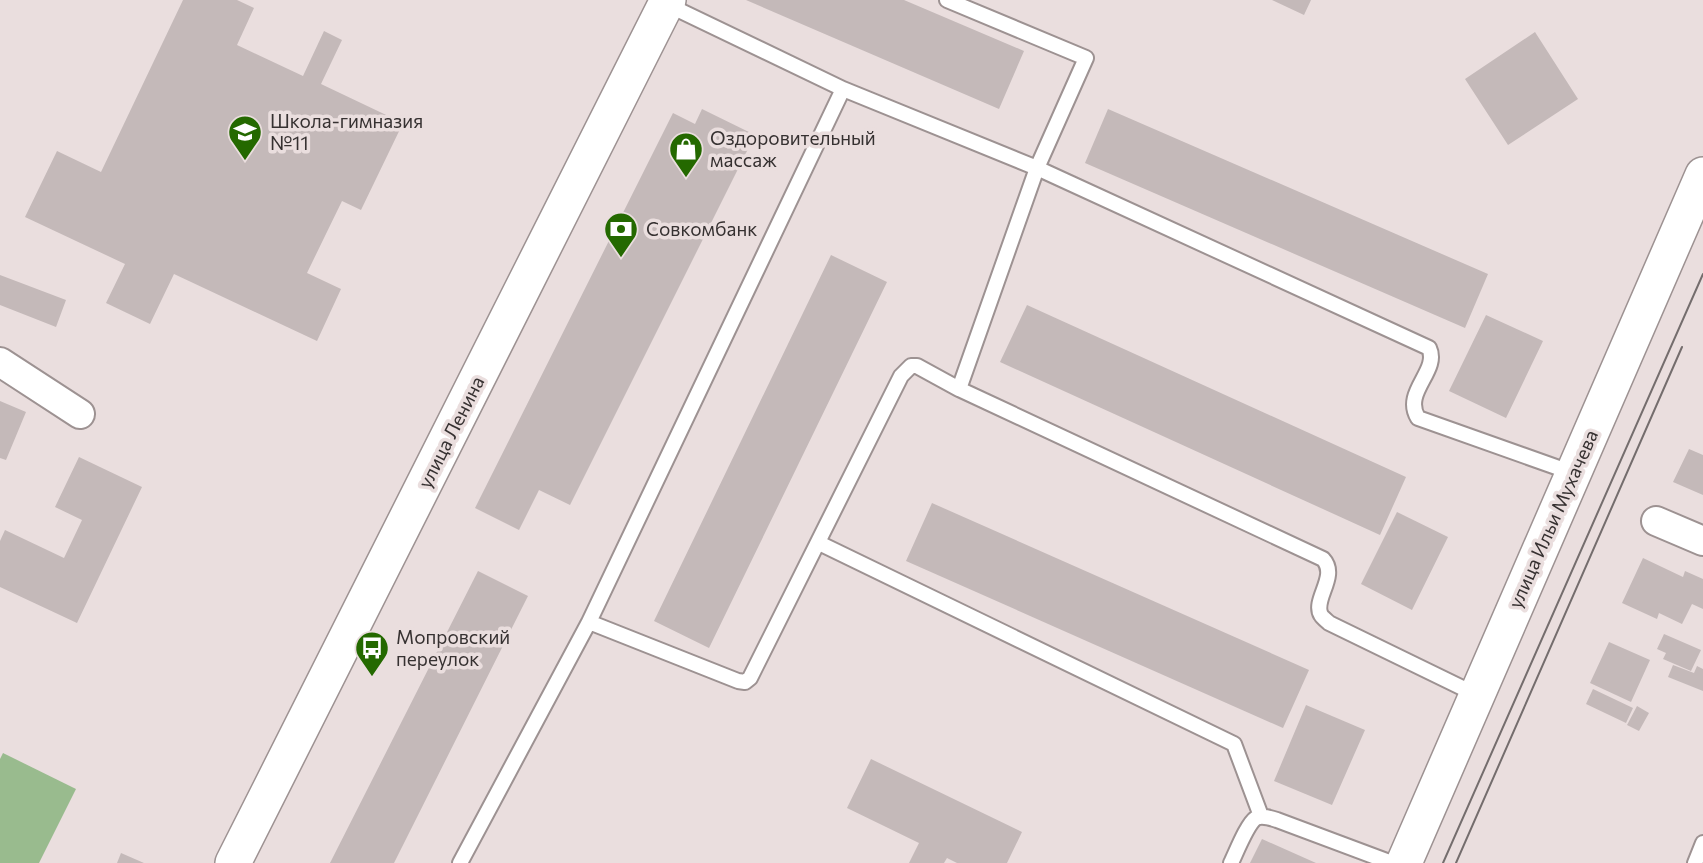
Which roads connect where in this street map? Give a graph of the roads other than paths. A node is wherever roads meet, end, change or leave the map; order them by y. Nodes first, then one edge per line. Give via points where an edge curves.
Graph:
1 (947, 0) edge
2 (667, 2) edge
3 (843, 89) junction
4 (1037, 168) junction
5 (1703, 175) edge
6 (0, 362) edge
7 (959, 389) junction
8 (80, 414) dead end
9 (1573, 473) junction
10 (1656, 521) dead end
11 (1703, 541) edge
12 (819, 543) junction
13 (589, 622) junction
14 (1477, 695) junction
15 (1261, 817) junction
16 (1703, 843) edge
17 (233, 863) edge
18 (460, 863) edge
19 (1231, 863) edge
20 (1392, 863) edge
21 (1404, 863) edge
22 (1695, 863) edge

1 - 4 lane via 1086,58
2 - 3 lane
2 - 17 street, улица Ленина
3 - 4 lane
3 - 13 lane
4 - 7 lane
4 - 9 lane via 1429,348 1432,358 1412,403 1418,418
5 - 9 street, улица Ильи Мухачева
6 - 8 street
7 - 12 lane via 924,368 907,369
7 - 14 lane via 1324,559 1329,572 1321,616
9 - 14 street, улица Ильи Мухачева
10 - 11 street
12 - 13 lane via 745,682
12 - 15 lane via 1234,744
13 - 18 lane
14 - 21 street, улица Ильи Мухачева
15 - 19 lane via 1251,823
15 - 20 lane
16 - 22 lane

